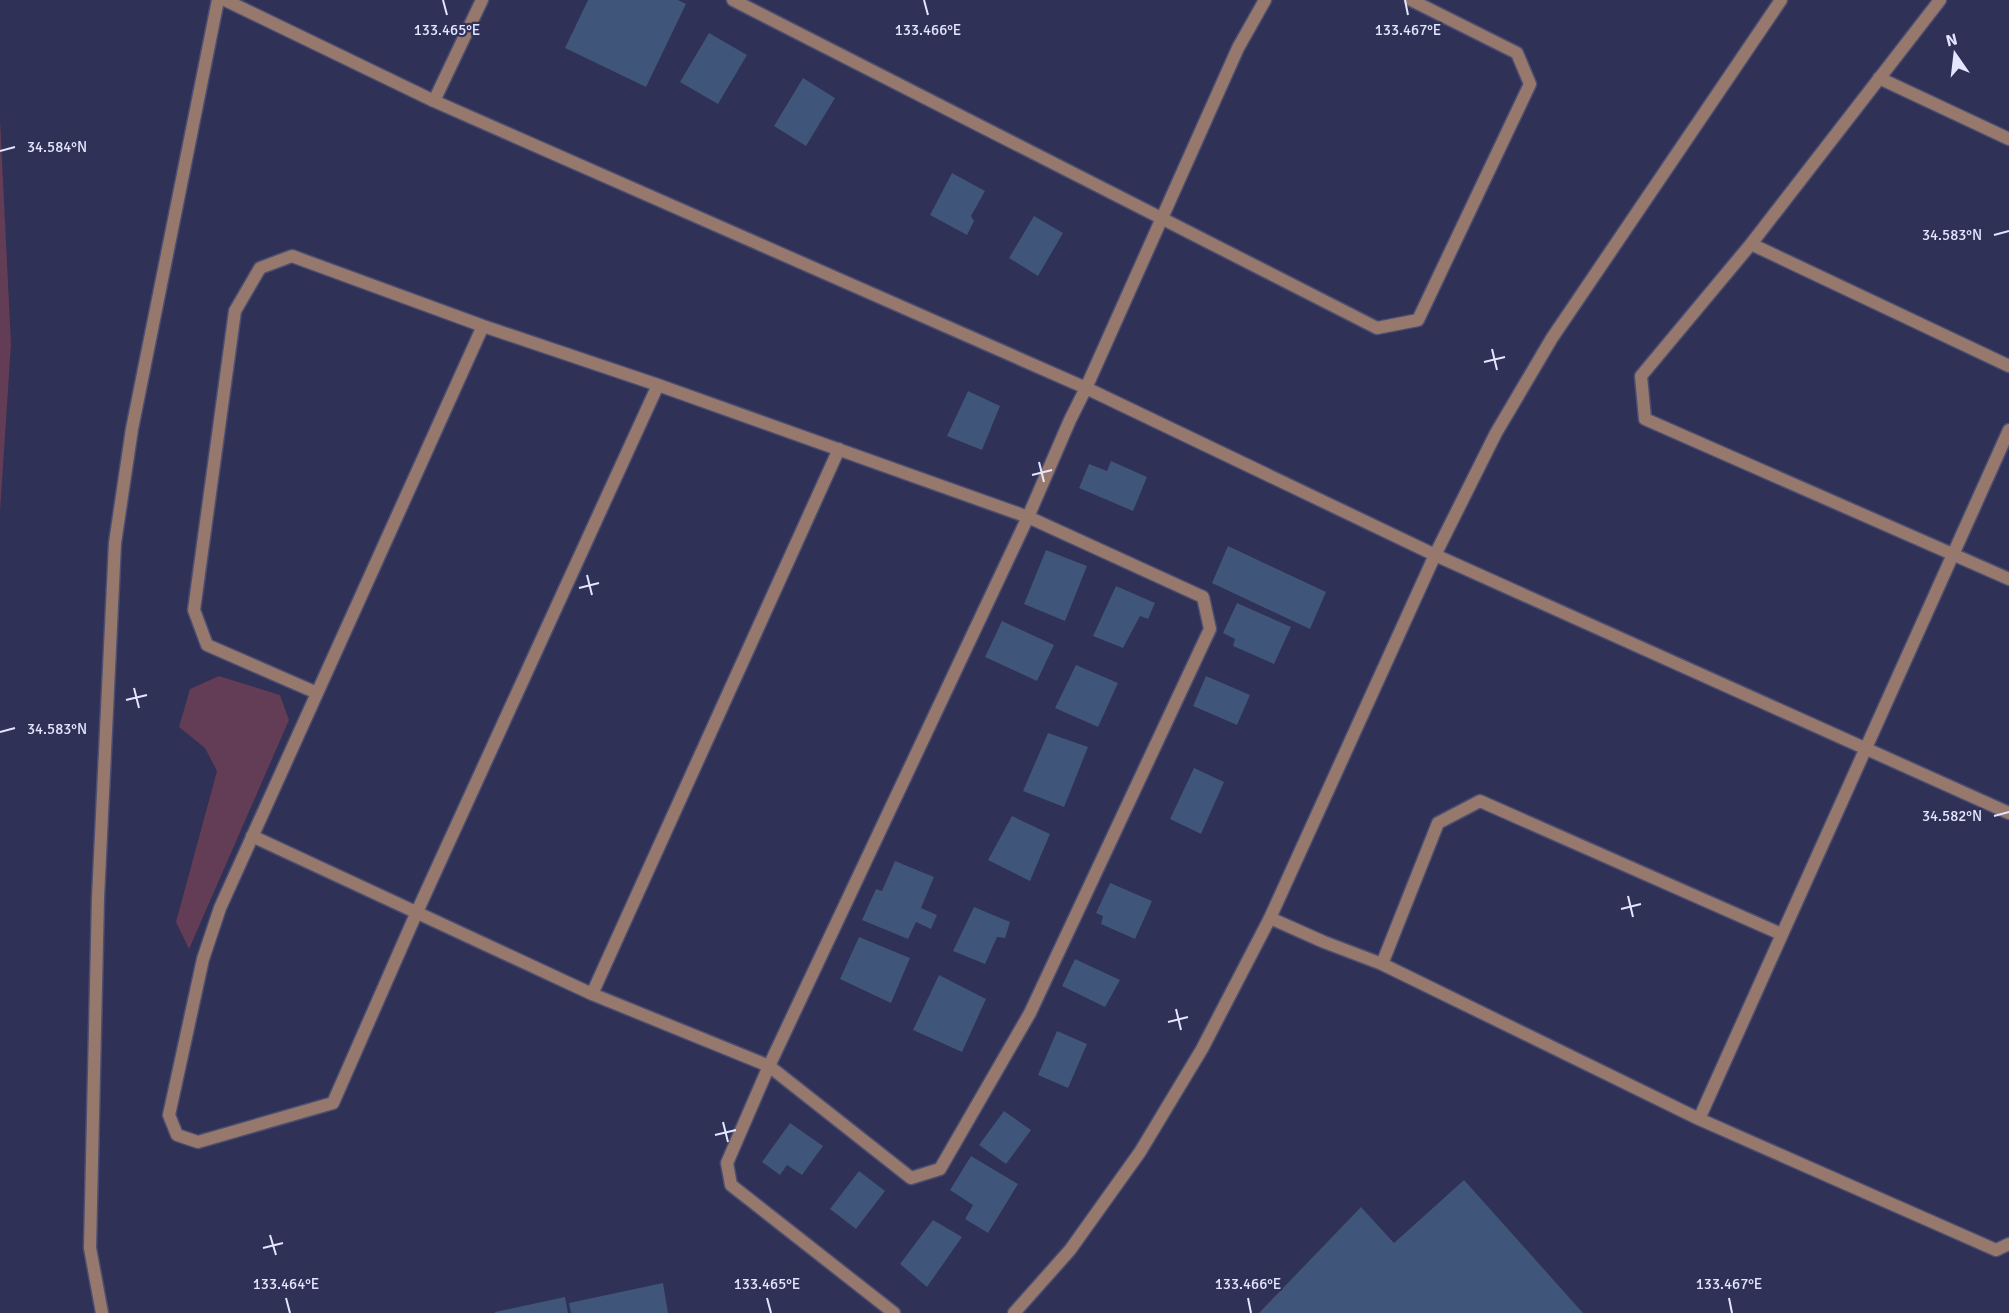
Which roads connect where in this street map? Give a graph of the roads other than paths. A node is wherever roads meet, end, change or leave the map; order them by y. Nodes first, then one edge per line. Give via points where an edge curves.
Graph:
1 (219, 0) edge
2 (225, 0) edge
3 (482, 0) edge
4 (733, 0) edge
5 (1265, 0) edge
6 (1411, 0) edge
7 (1781, 0) edge
8 (1940, 0) edge
9 (1879, 78) junction
10 (434, 100) junction
11 (2009, 139) edge
12 (1161, 217) junction
13 (1751, 244) junction
14 (483, 326) junction
15 (2009, 366) edge
16 (658, 385) junction
17 (1086, 388) junction
18 (2009, 430) edge
19 (839, 449) junction
20 (1028, 517) junction
21 (1952, 553) junction
22 (1434, 555) junction
23 (2009, 579) edge
24 (317, 693) junction
25 (1866, 749) junction
26 (2009, 813) edge
27 (252, 836) junction
28 (416, 914) junction
29 (1270, 918) junction
30 (1781, 934) junction
31 (1382, 963) junction
32 (591, 994) junction
33 (769, 1066) junction
34 (1699, 1119) junction
35 (2009, 1244) edge
36 (102, 1313) edge
37 (894, 1313) edge
38 (1014, 1313) edge

1 - 36 street via 132,429 115,543 98,898 90,1248
2 - 10 street
3 - 10 street
4 - 12 street
5 - 12 street via 1238,48
6 - 12 street via 1517,53 1530,84 1418,320 1377,328
7 - 22 street via 1552,338 1496,433
8 - 9 street
9 - 11 street
9 - 13 street
10 - 17 street
12 - 17 street
13 - 15 street
13 - 21 street via 1641,376 1645,419
14 - 16 street
14 - 24 street
14 - 24 street via 292,256 260,268 235,311 194,610 207,645
16 - 19 street
16 - 28 street
17 - 20 street
17 - 22 street
18 - 21 street
19 - 20 street
19 - 32 street
20 - 33 street
20 - 33 street via 1203,597 1210,628 1030,1013 940,1169 910,1178
21 - 23 street
21 - 25 street
22 - 25 street
22 - 29 street
24 - 27 street
25 - 26 street
25 - 30 street
27 - 28 street
27 - 28 street via 220,908 203,959 170,1115 177,1135 198,1142 333,1104
28 - 32 street
29 - 31 street
29 - 38 street via 1202,1049 1140,1152 1070,1250
30 - 31 street via 1480,801 1438,823
30 - 34 street
31 - 34 street
32 - 33 street
33 - 37 street via 727,1163 731,1185
34 - 35 street via 1996,1250

